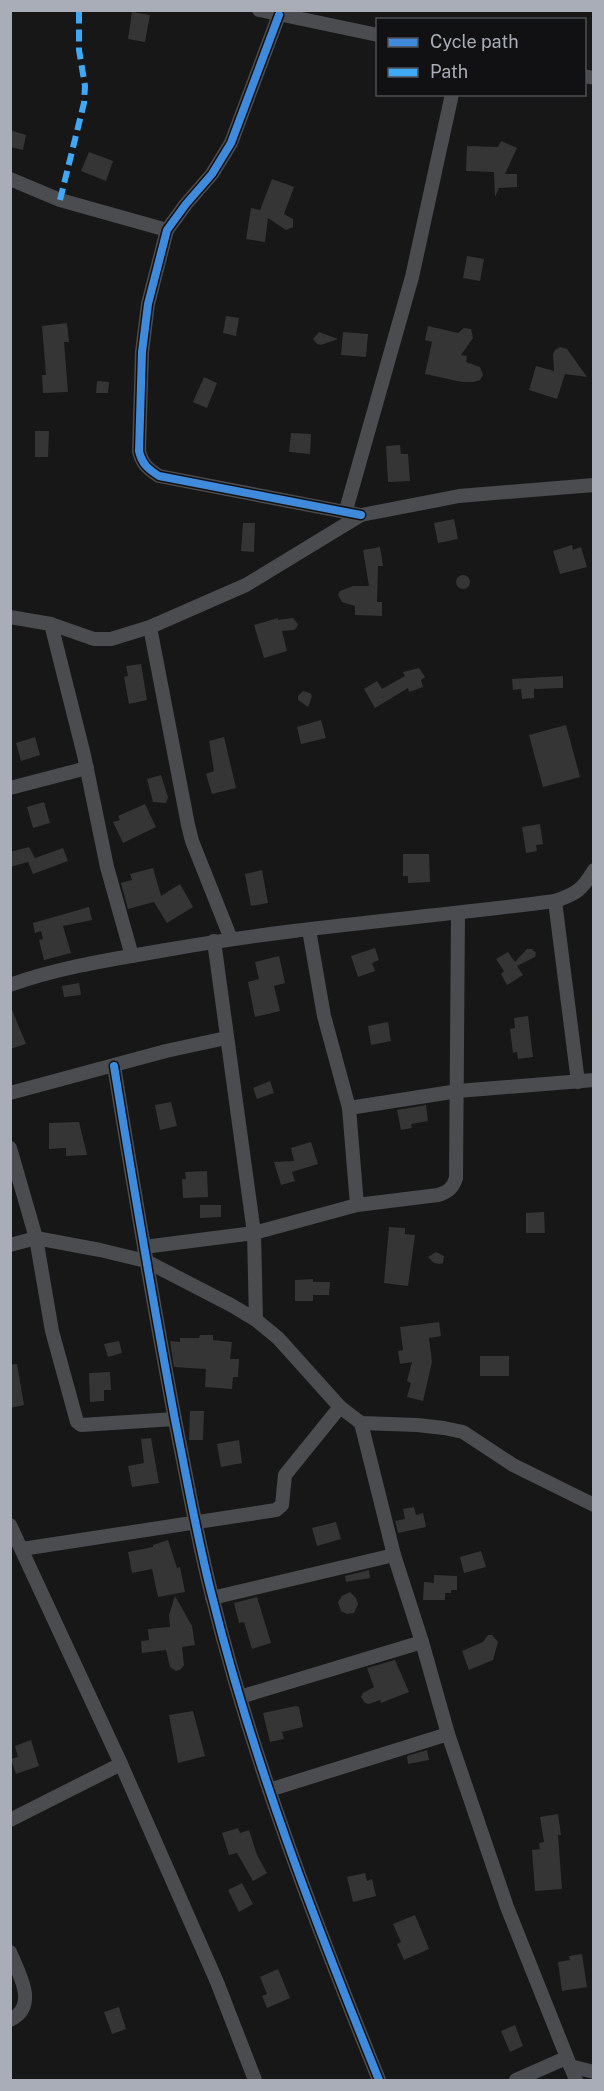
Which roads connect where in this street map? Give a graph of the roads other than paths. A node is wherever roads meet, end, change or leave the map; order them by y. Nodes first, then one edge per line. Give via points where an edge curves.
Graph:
1 (259, 10) edge
2 (279, 15) junction
3 (376, 35) edge
4 (452, 96) edge
5 (10, 179) edge
6 (167, 230) junction
7 (594, 485) edge
8 (346, 510) junction
9 (361, 515) junction
10 (10, 617) edge
11 (51, 624) junction
12 (150, 627) junction
13 (87, 768) junction
14 (10, 788) edge
15 (594, 870) edge
16 (555, 901) junction
17 (458, 914) junction
18 (309, 930) junction
19 (231, 939) junction
20 (214, 941) junction
21 (132, 956) junction
22 (10, 985) edge
23 (226, 1038) junction
24 (114, 1066) junction
25 (594, 1080) edge
26 (578, 1082) junction
27 (458, 1091) junction
28 (10, 1093) edge
29 (349, 1108) junction
30 (10, 1148) edge
31 (357, 1205) junction
32 (254, 1233) junction
33 (36, 1238) junction
34 (10, 1245) edge
35 (145, 1254) junction
36 (256, 1320) junction
37 (340, 1407) junction
38 (175, 1419) junction
39 (361, 1423) junction
40 (594, 1505) edge
41 (195, 1524) junction
42 (10, 1525) edge
43 (22, 1549) junction
44 (394, 1555) junction
45 (212, 1598) junction
46 (422, 1642) junction
47 (240, 1697) junction
48 (448, 1734) junction
49 (121, 1764) junction
50 (269, 1790) junction
51 (10, 1820) edge
52 (10, 1952) edge
53 (10, 2020) edge
54 (568, 2062) junction
55 (594, 2072) edge
56 (255, 2080) edge
57 (378, 2080) edge
58 (516, 2080) edge
59 (576, 2080) edge

1 - 2 street
2 - 3 street
2 - 6 street via 231,143 212,174
4 - 8 street via 412,277
5 - 6 street via 60,200
6 - 8 street via 148,304 142,352 142,461 159,476
7 - 9 street via 459,495
8 - 9 street
9 - 12 street via 246,585
10 - 11 street
11 - 12 street via 94,639 111,639
11 - 13 street
12 - 19 street via 192,841
13 - 14 street
13 - 21 street via 107,867
15 - 16 street via 584,886
16 - 17 street
16 - 26 street
17 - 18 street
17 - 27 street
18 - 19 street
18 - 29 street via 324,1016
19 - 20 street
20 - 21 street
20 - 23 street
21 - 22 street
23 - 24 street
23 - 32 street
24 - 28 street
24 - 35 street
25 - 26 street
26 - 27 street
27 - 29 street
27 - 31 street via 454,1186 438,1195
29 - 31 street
30 - 33 street
31 - 32 street
32 - 35 street
32 - 36 street
33 - 34 street
33 - 35 street
33 - 38 street via 52,1331 77,1422 81,1425
35 - 36 street
35 - 38 street
36 - 37 street via 278,1338
37 - 39 street
37 - 41 street via 285,1475 279,1508
38 - 41 street
39 - 40 street via 463,1432 513,1465
39 - 44 street
41 - 43 street
41 - 45 street
42 - 43 street
43 - 49 street
44 - 45 street
44 - 46 street
45 - 47 street
46 - 47 street
46 - 48 street
47 - 50 street
48 - 50 street
48 - 54 street via 507,1907
49 - 51 street
49 - 56 street
50 - 57 street via 319,1932
52 - 53 street via 26,2000 18,2017
54 - 55 street
54 - 58 street
54 - 59 street

